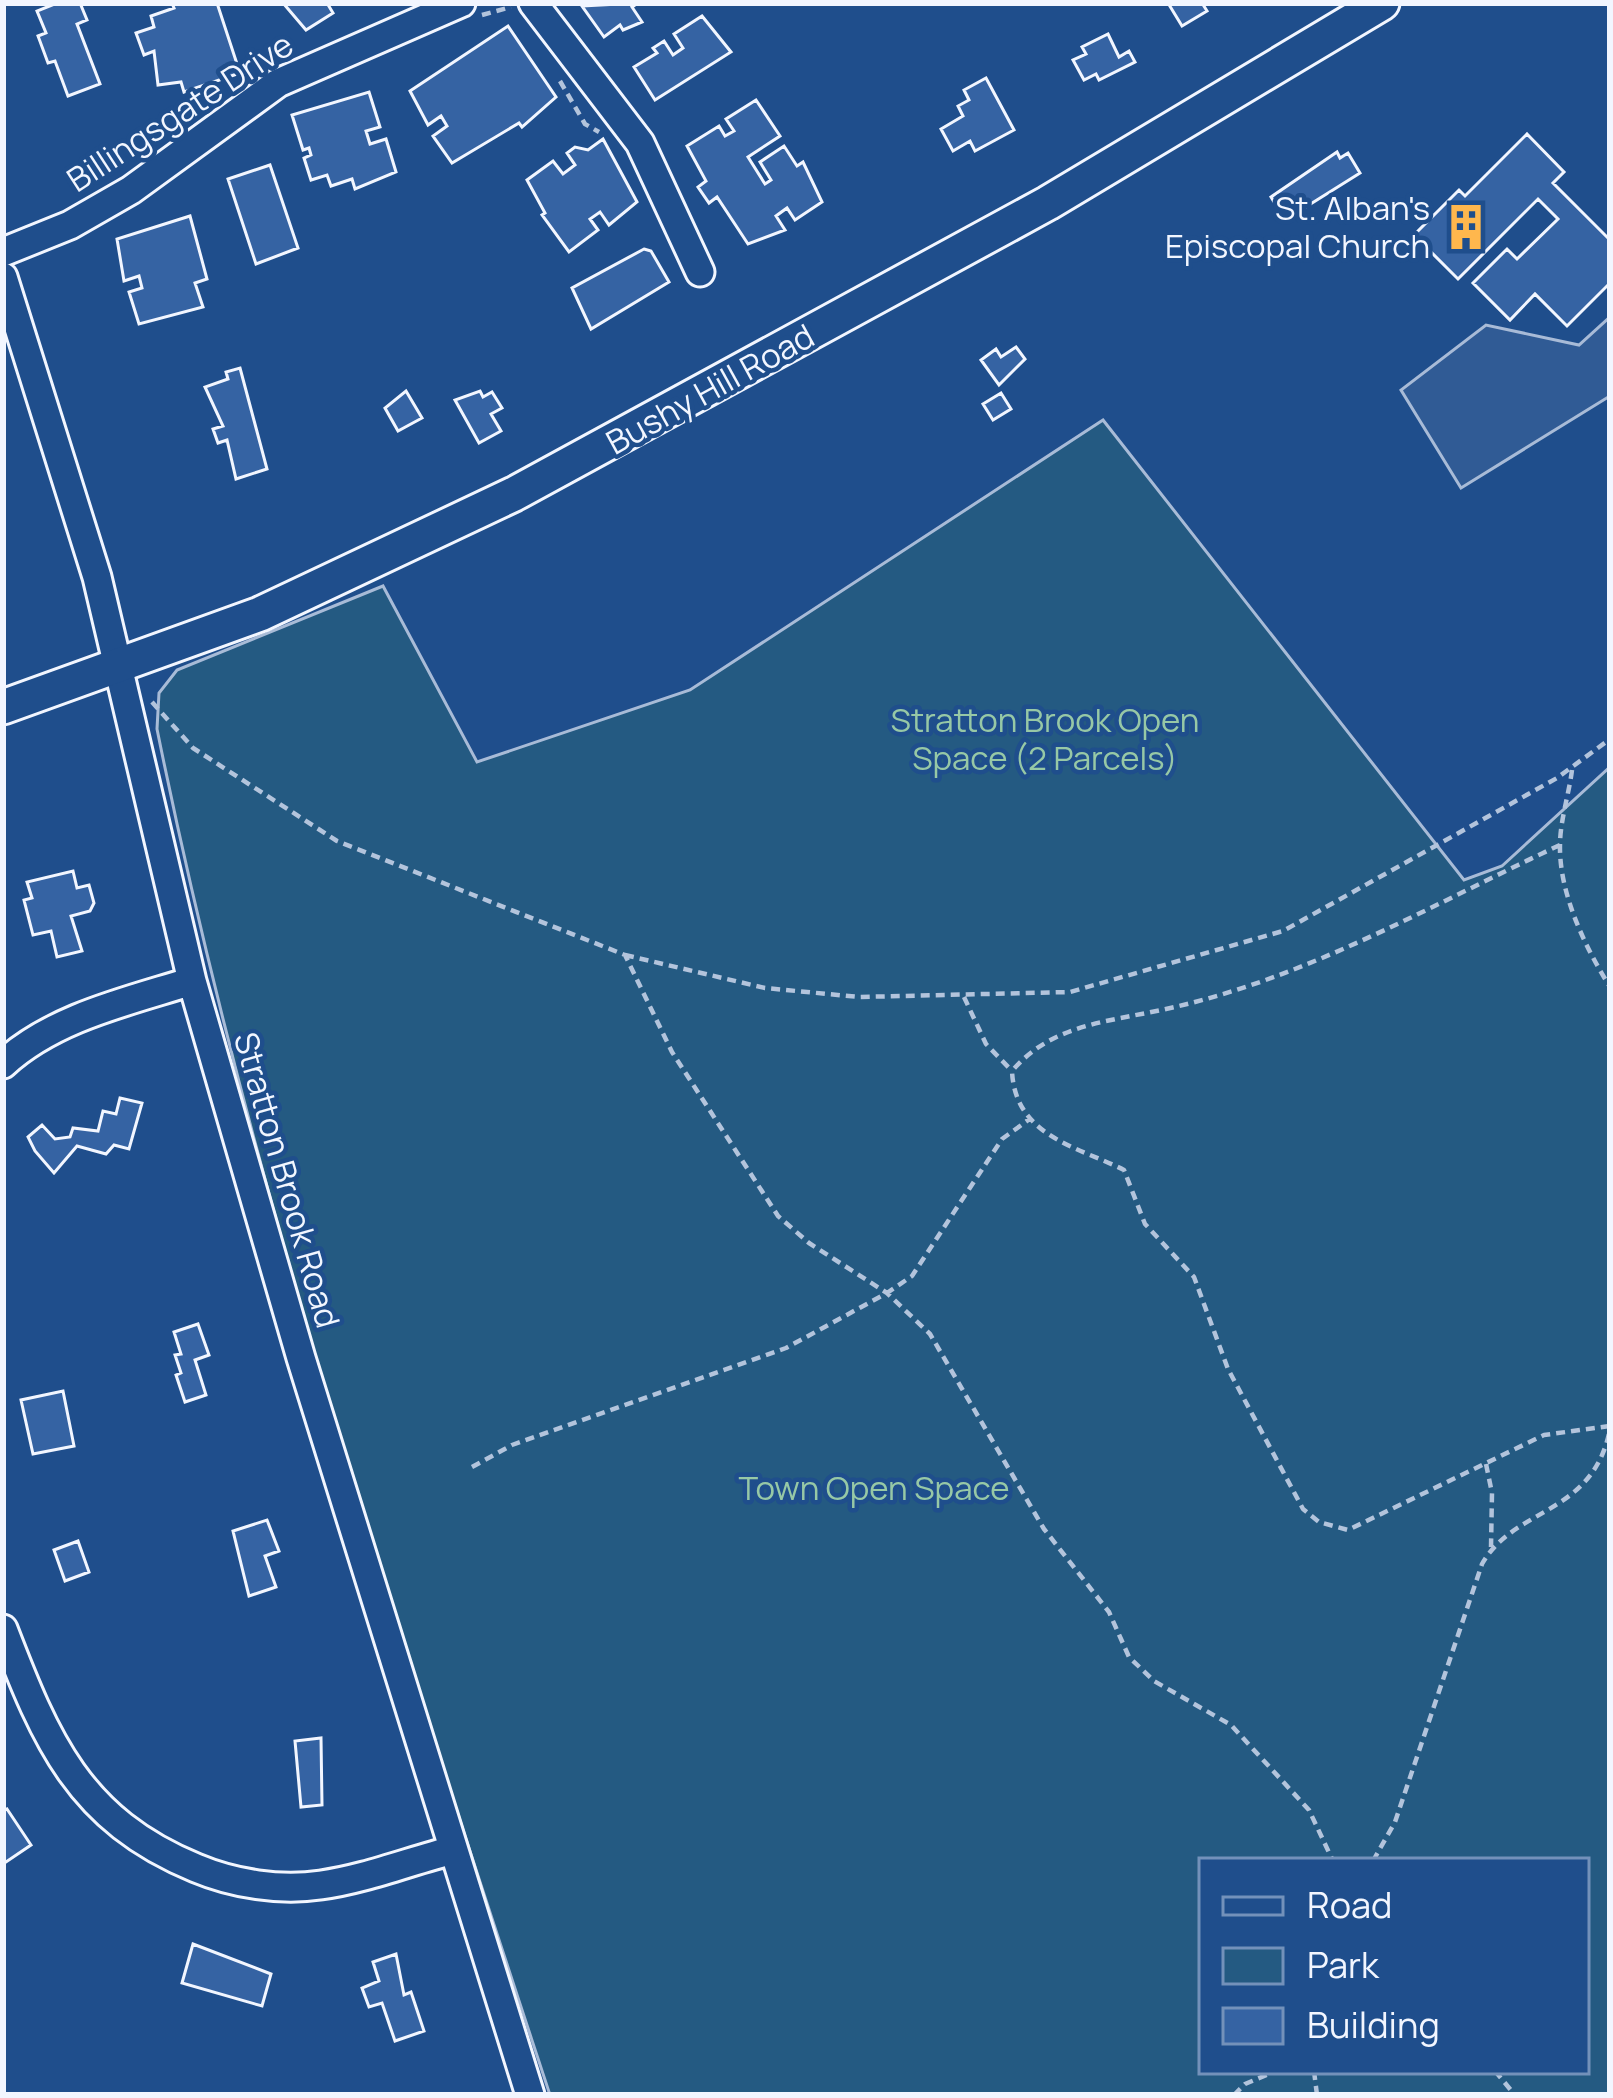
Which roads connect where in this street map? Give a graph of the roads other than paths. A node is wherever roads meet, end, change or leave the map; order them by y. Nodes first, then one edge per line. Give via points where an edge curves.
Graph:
1 (1382, 3) edge
2 (469, 10) edge
3 (528, 14) edge
4 (3, 252) edge
5 (700, 272) dead end
6 (3, 278) edge
7 (118, 665) junction
8 (3, 707) edge
9 (192, 981) junction
10 (3, 1064) edge
11 (3, 1629) edge
12 (453, 1850) junction
13 (530, 2095) edge

1 - 7 main road, Bushy Hill Road via 1212,110 633,433 260,614
2 - 4 street, Billingsgate Drive via 278,83 131,190
3 - 5 street via 640,142
6 - 7 street, Stratton Brook Road
7 - 8 main road, Bushy Hill Road
7 - 9 street, Stratton Brook Road
9 - 10 street via 89,1014
9 - 12 street, Stratton Brook Road
11 - 12 street via 66,1765 114,1825 163,1855 215,1876 281,1888 323,1885
12 - 13 street, Stratton Brook Road

